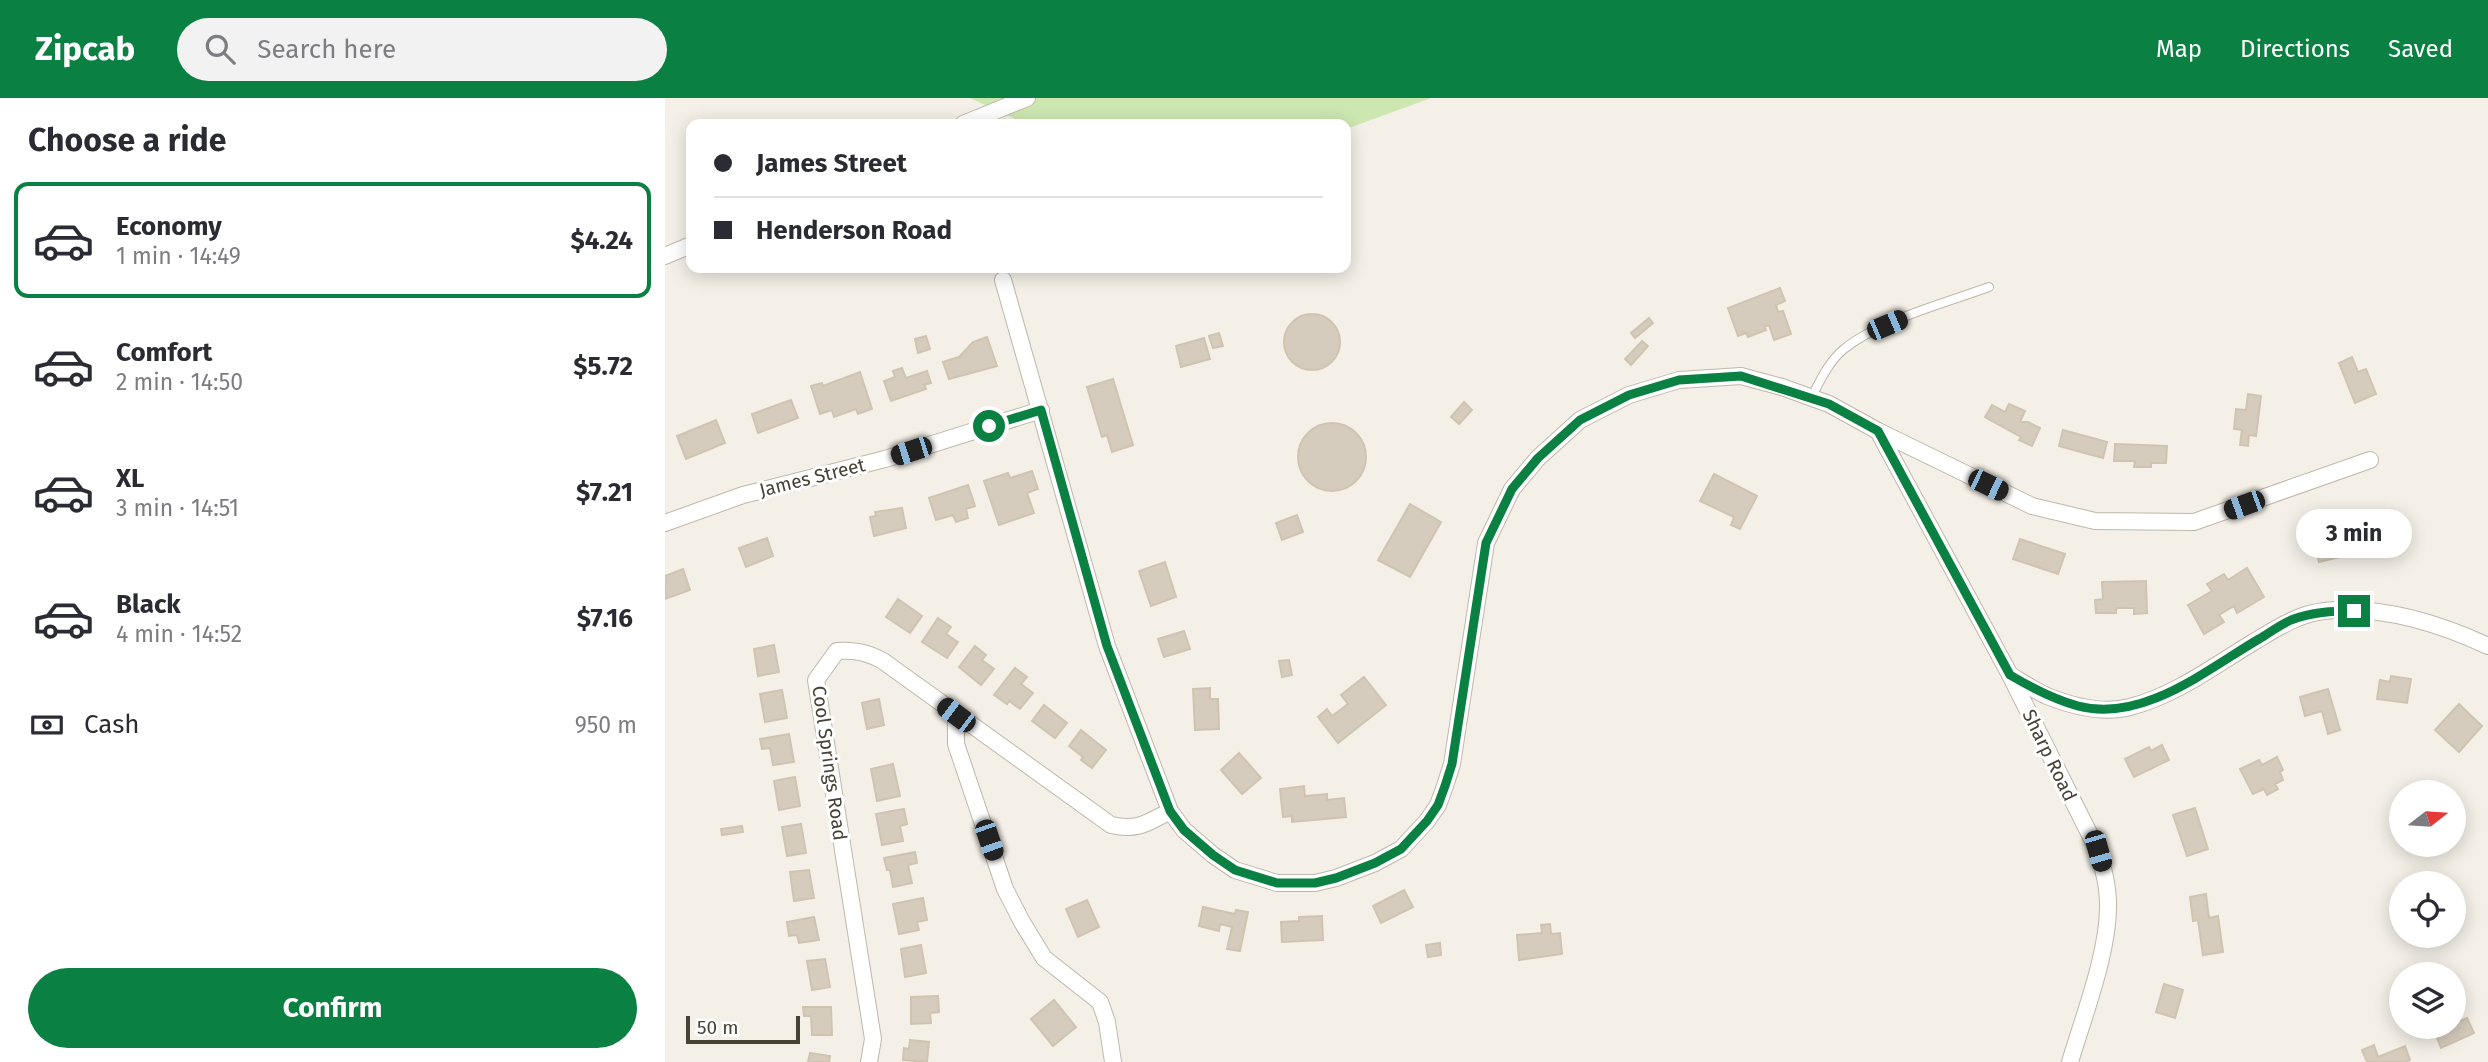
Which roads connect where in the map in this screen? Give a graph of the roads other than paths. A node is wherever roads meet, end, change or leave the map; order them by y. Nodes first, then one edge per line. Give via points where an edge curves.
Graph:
1 (1027, 98) edge
2 (975, 119) edge
3 (686, 247) edge
4 (665, 256) edge
5 (1003, 280) dead end
6 (1989, 287) dead end
7 (1811, 398) junction
8 (1041, 410) junction
9 (1878, 431) junction
10 (2370, 460) dead end
11 (665, 523) edge
12 (2488, 646) edge
13 (2010, 675) junction
14 (956, 715) junction
15 (1170, 811) junction
16 (869, 1062) edge
17 (1113, 1062) edge
18 (2070, 1062) edge

1 - 2 street
3 - 4 street
5 - 8 street
6 - 7 lane via 1864,336 1829,366
7 - 9 street
7 - 15 street via 1741,376 1679,380 1629,395 1580,420 1538,458 1512,489 1486,543 1452,764 1438,805 1401,849 1336,878 1277,883 1235,870 1184,830
8 - 11 street, James Street via 885,459 744,495
8 - 15 street via 1107,646
9 - 10 street via 2032,506 2095,521 2194,522
9 - 13 street, Sharp Road
12 - 13 street via 2403,616 2323,611 2290,621 2173,690 2129,707 2080,706 2046,695
13 - 18 street, Sharp Road via 2098,851 2106,880 2106,936
14 - 15 street, Cool Springs Road via 1111,825 1143,826
14 - 16 street, Cool Springs Road via 871,654 837,651 816,680 873,1040
14 - 17 street via 956,744 1005,889 1044,958 1100,1002

